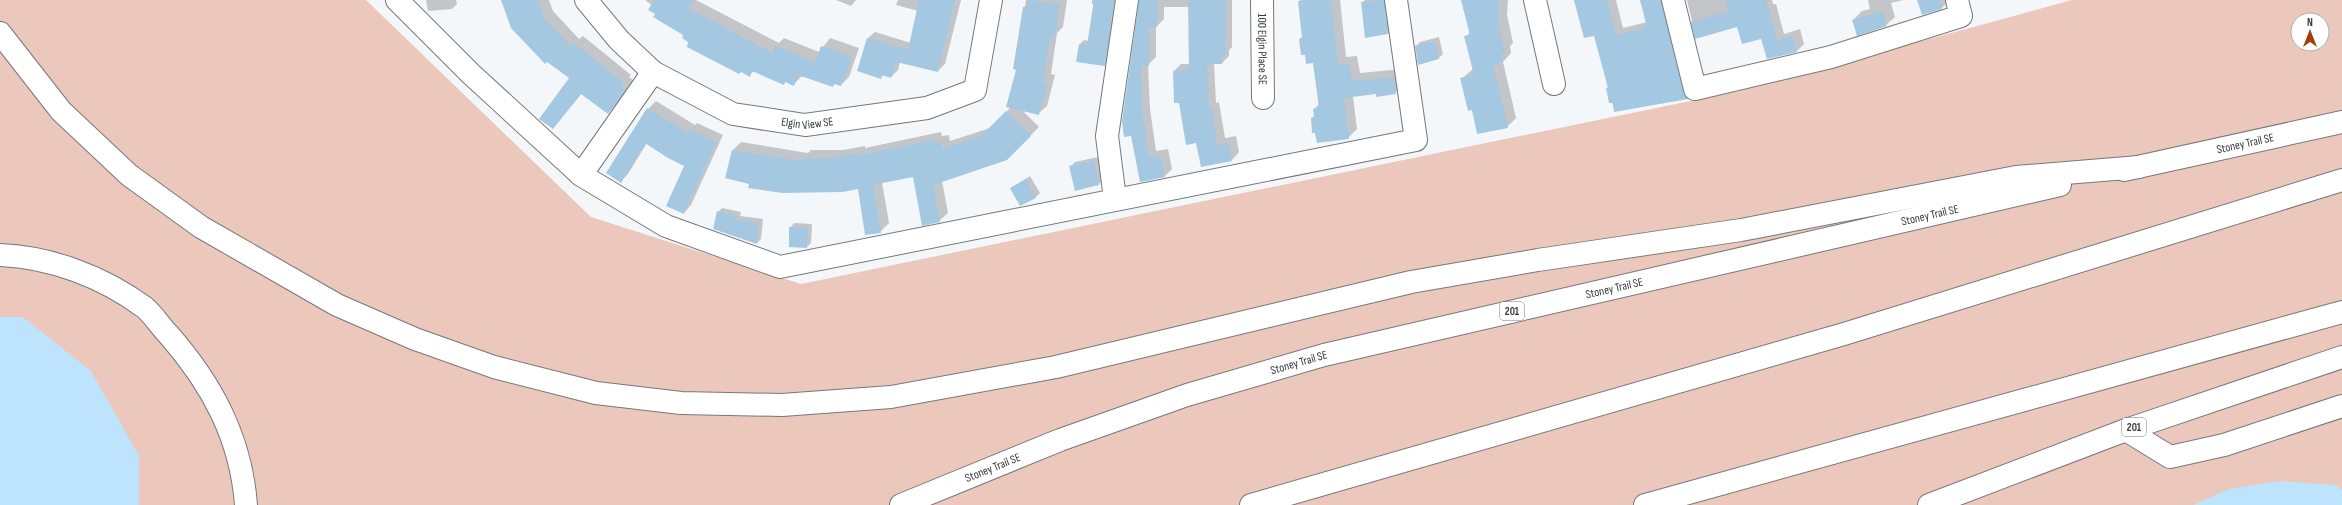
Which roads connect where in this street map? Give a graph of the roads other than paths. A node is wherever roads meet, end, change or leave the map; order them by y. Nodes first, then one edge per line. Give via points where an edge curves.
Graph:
1 (397, 0) edge
2 (586, 0) edge
3 (991, 0) edge
4 (1127, 0) edge
5 (1262, 0) edge
6 (1396, 0) edge
7 (1535, 0) edge
8 (1673, 0) edge
9 (1957, 0) edge
10 (0, 33) edge
11 (654, 72) junction
12 (1554, 84) dead end
13 (1263, 98) dead end
14 (2342, 122) edge
15 (2139, 167) junction
16 (581, 175) junction
17 (2342, 180) edge
18 (1115, 199) junction
19 (0, 255) edge
20 (2342, 312) edge
21 (2342, 357) edge
22 (2342, 406) edge
23 (2126, 430) junction
24 (246, 505) edge
25 (901, 505) edge
26 (1251, 505) edge
27 (1645, 505) edge
28 (1929, 505) edge

1 - 16 main road via 471,74
2 - 11 main road, Elgin View SE via 619,40
3 - 11 main road, Elgin View SE via 976,90 927,108 805,125 733,114
4 - 18 main road via 1107,136
5 - 13 main road, 100 Elgin Place SE
6 - 18 main road via 1416,140
7 - 12 main road
8 - 9 main road via 1695,89 1831,57 1961,16
10 - 15 main road via 62,111 128,175 201,227 337,305 415,339 494,367 596,393 681,403 782,405 891,397 1056,367 1411,282 1741,230 2016,177
11 - 16 main road
14 - 15 main road, Stoney Trail SE / 201
15 - 25 main road, Stoney Trail SE / 201 via 1324,355 1179,397 1060,440
16 - 18 main road via 666,226 780,267
17 - 26 main road via 1844,334
19 - 24 main road via 23,256 69,268 109,285 145,308 204,379 229,431 239,459
20 - 27 main road
21 - 23 main road, 201
22 - 23 main road via 2224,445 2170,457
23 - 28 main road, 201

